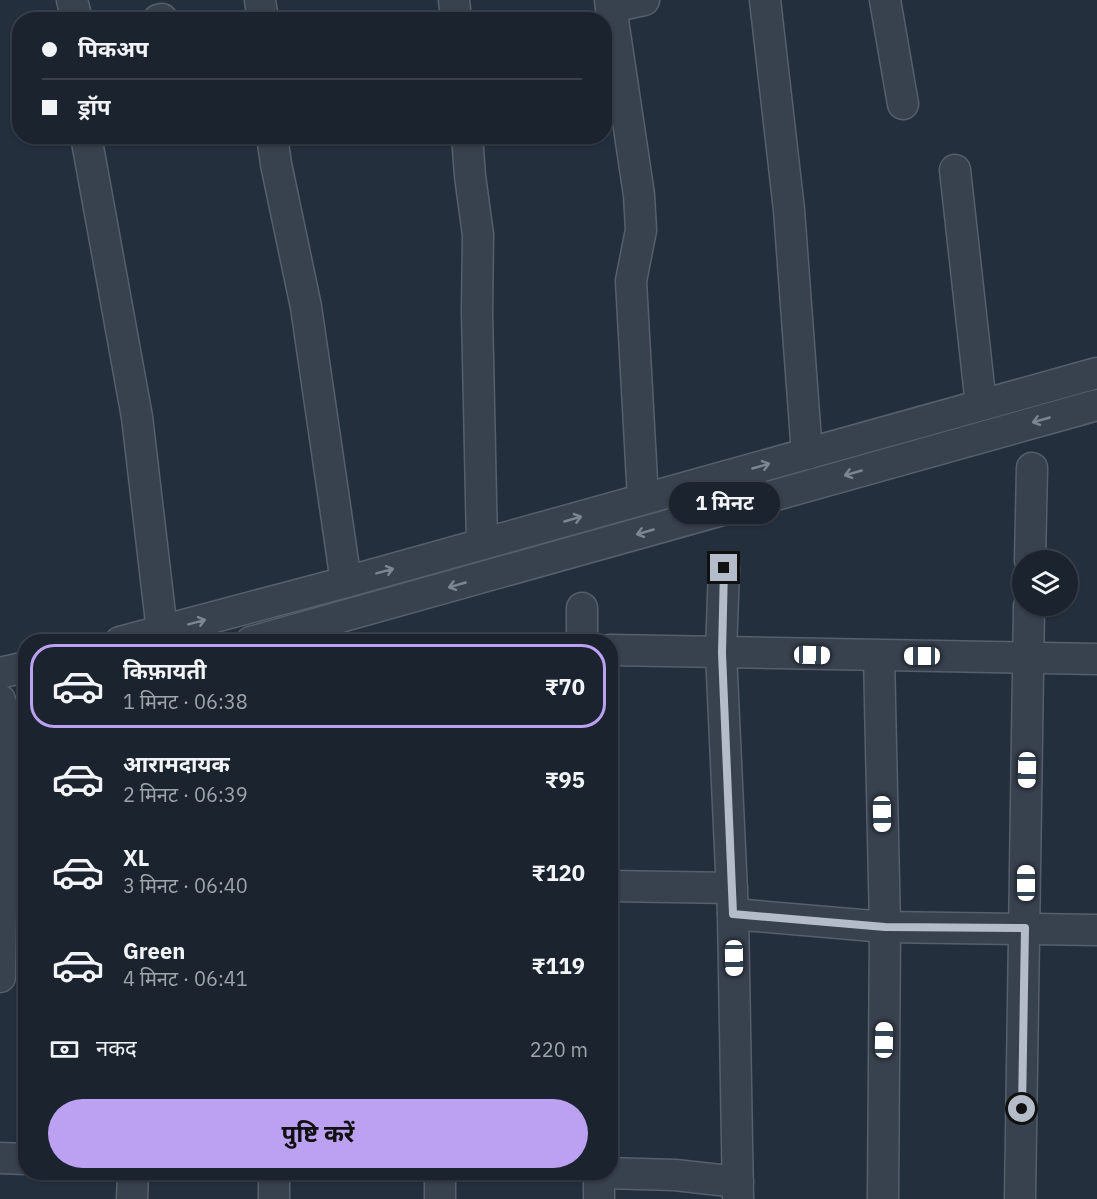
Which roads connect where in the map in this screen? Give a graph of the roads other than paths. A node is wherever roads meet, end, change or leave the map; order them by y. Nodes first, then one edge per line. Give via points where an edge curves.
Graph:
1 (644, 0) edge
2 (765, 0) edge
3 (885, 0) edge
4 (611, 4) edge
5 (903, 104) dead end
6 (87, 144) edge
7 (273, 144) edge
8 (468, 144) edge
9 (955, 170) dead end
10 (1097, 372) edge
11 (981, 405) junction
12 (1097, 405) edge
13 (807, 453) junction
14 (1032, 468) dead end
15 (643, 499) junction
16 (482, 544) junction
17 (1030, 550) edge
18 (724, 568) dead end
19 (346, 582) junction
20 (582, 608) dead end
21 (1029, 616) edge
22 (350, 628) edge
23 (162, 631) junction
24 (151, 634) edge
25 (308, 634) edge
26 (582, 634) edge
27 (618, 650) edge
28 (722, 653) junction
29 (879, 656) junction
30 (1028, 657) junction
31 (1097, 659) edge
32 (18, 669) edge
33 (0, 673) edge
34 (7, 709) edge
35 (618, 887) edge
36 (733, 901) junction
37 (885, 927) junction
38 (1025, 928) junction
39 (1097, 930) edge
40 (0, 977) edge
41 (0, 1158) edge
42 (18, 1159) edge
43 (618, 1173) edge
44 (133, 1180) edge
45 (274, 1180) edge
46 (440, 1180) edge
47 (599, 1180) edge
48 (738, 1190) edge
49 (132, 1199) edge
50 (274, 1199) edge
51 (440, 1199) edge
52 (599, 1199) edge
53 (883, 1199) edge
54 (1020, 1199) edge

1 - 4 street
2 - 13 street via 789,210
3 - 5 street
4 - 15 street via 639,195 641,230 631,281
6 - 23 street via 137,417
7 - 19 street via 306,307
8 - 16 street via 478,235
9 - 11 street
10 - 11 street
11 - 13 street
12 -> 22 street
15 -> 13 street
14 - 17 street
16 -> 15 street
19 -> 16 street
18 - 28 street
23 -> 19 street
20 - 26 street
21 - 30 street
22 - 25 street
23 - 24 street
27 - 28 street
28 - 29 street
28 - 36 street
29 - 30 street
29 - 37 street
30 - 31 street
30 - 38 street
32 - 33 street
34 - 40 street
35 - 36 street
36 - 37 street
36 - 48 street
37 - 38 street
37 - 53 street
38 - 39 street
38 - 54 street
41 - 42 street
43 - 48 street via 675,1175
44 - 49 street
45 - 50 street
46 - 51 street
47 - 52 street

